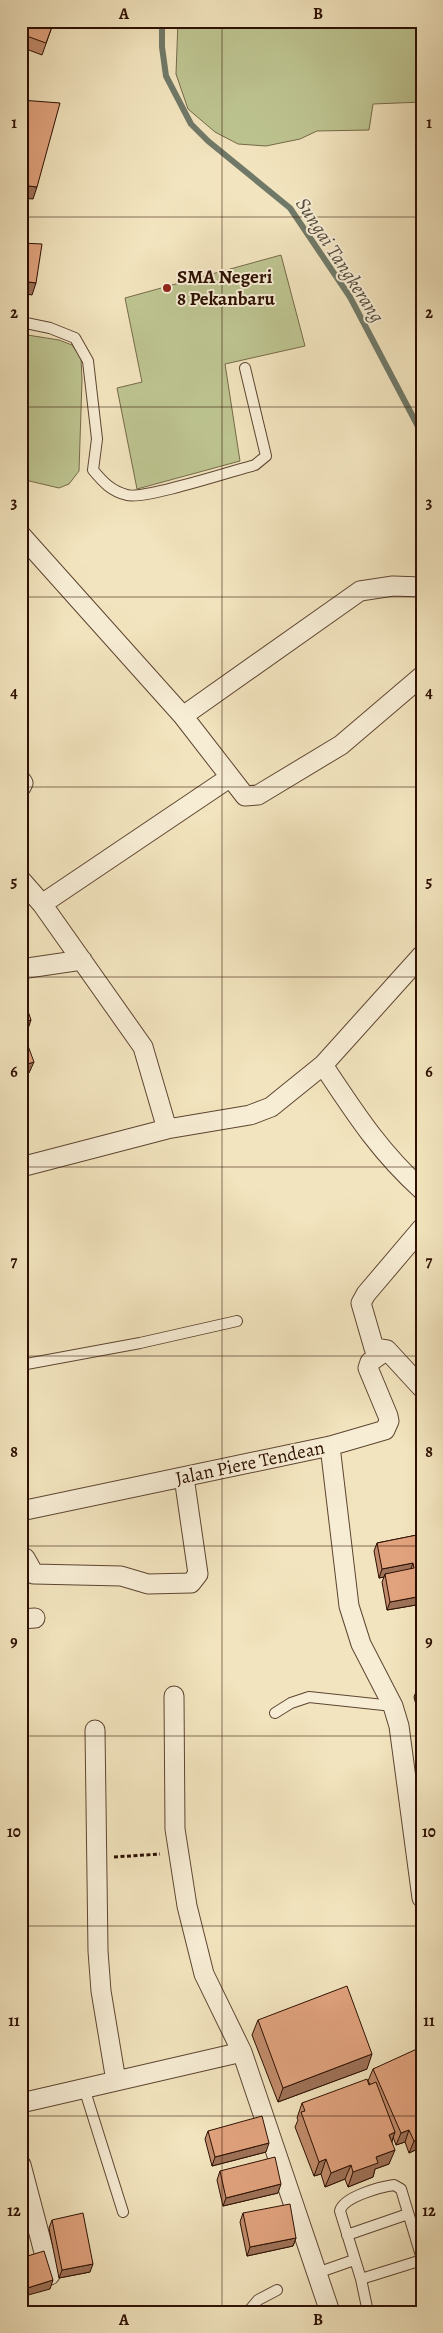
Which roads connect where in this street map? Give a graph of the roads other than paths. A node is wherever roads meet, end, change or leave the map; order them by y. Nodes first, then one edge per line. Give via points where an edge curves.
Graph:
1 (21, 322) edge
2 (245, 368) dead end
3 (21, 535) edge
4 (422, 587) edge
5 (422, 676) edge
6 (183, 716) junction
7 (230, 778) junction
8 (21, 780) edge
9 (21, 786) edge
10 (21, 880) edge
11 (42, 904) junction
12 (422, 955) edge
13 (82, 960) junction
14 (21, 969) edge
15 (323, 1065) junction
16 (168, 1129) junction
17 (21, 1167) edge
18 (422, 1190) edge
19 (422, 1228) edge
20 (237, 1321) dead end
21 (387, 1350) junction
22 (21, 1365) edge
23 (422, 1388) edge
24 (330, 1446) junction
25 (184, 1477) junction
26 (21, 1511) edge
27 (25, 1558) dead end
28 (174, 1696) dead end
29 (393, 1706) junction
30 (274, 1713) dead end
31 (95, 1730) dead end
32 (422, 1898) edge
33 (242, 2052) junction
34 (116, 2081) junction
35 (84, 2088) junction
36 (21, 2102) edge
37 (21, 2165) edge
38 (123, 2212) dead end
39 (408, 2214) junction
40 (347, 2235) junction
41 (354, 2260) junction
42 (422, 2260) edge
43 (317, 2273) junction
44 (361, 2279) junction
45 (52, 2280) edge
46 (277, 2290) dead end
47 (248, 2312) edge
48 (330, 2312) edge
49 (368, 2312) edge

1 - 2 lane via 75,338 88,361 97,439 93,470 108,487 128,496 154,493 255,465 266,456
3 - 6 street
4 - 6 street via 393,586 360,591
5 - 7 street via 341,745 258,795 245,796
6 - 7 street
7 - 11 street
8 - 9 street
10 - 11 street
11 - 13 street
12 - 15 street
13 - 14 street
13 - 16 street via 143,1048
15 - 16 street via 272,1107
15 - 18 street via 368,1133 395,1166
16 - 17 street
19 - 21 street via 361,1303 374,1348
20 - 22 lane
21 - 23 street
21 - 24 street, Jalan Piere Tendean via 370,1362 368,1368 388,1416 387,1426 381,1432
24 - 25 street, Jalan Piere Tendean
24 - 29 street via 350,1606 361,1644
25 - 26 street, Jalan Piere Tendean
25 - 27 street via 198,1574 191,1583 148,1584 121,1576 36,1575
28 - 33 street via 175,1829 187,1906 204,1974
29 - 30 lane via 308,1698
29 - 32 street via 399,1726
31 - 34 street via 101,1991
33 - 34 street
33 - 43 street
34 - 35 street
35 - 36 street
35 - 38 lane
37 - 45 street
39 - 40 lane
39 - 40 lane via 401,2189 394,2185 385,2186 346,2201 342,2206 340,2211
39 - 42 lane
40 - 41 lane
41 - 43 lane
41 - 44 lane
42 - 44 lane
43 - 48 street
44 - 49 lane
46 - 47 lane via 258,2300

